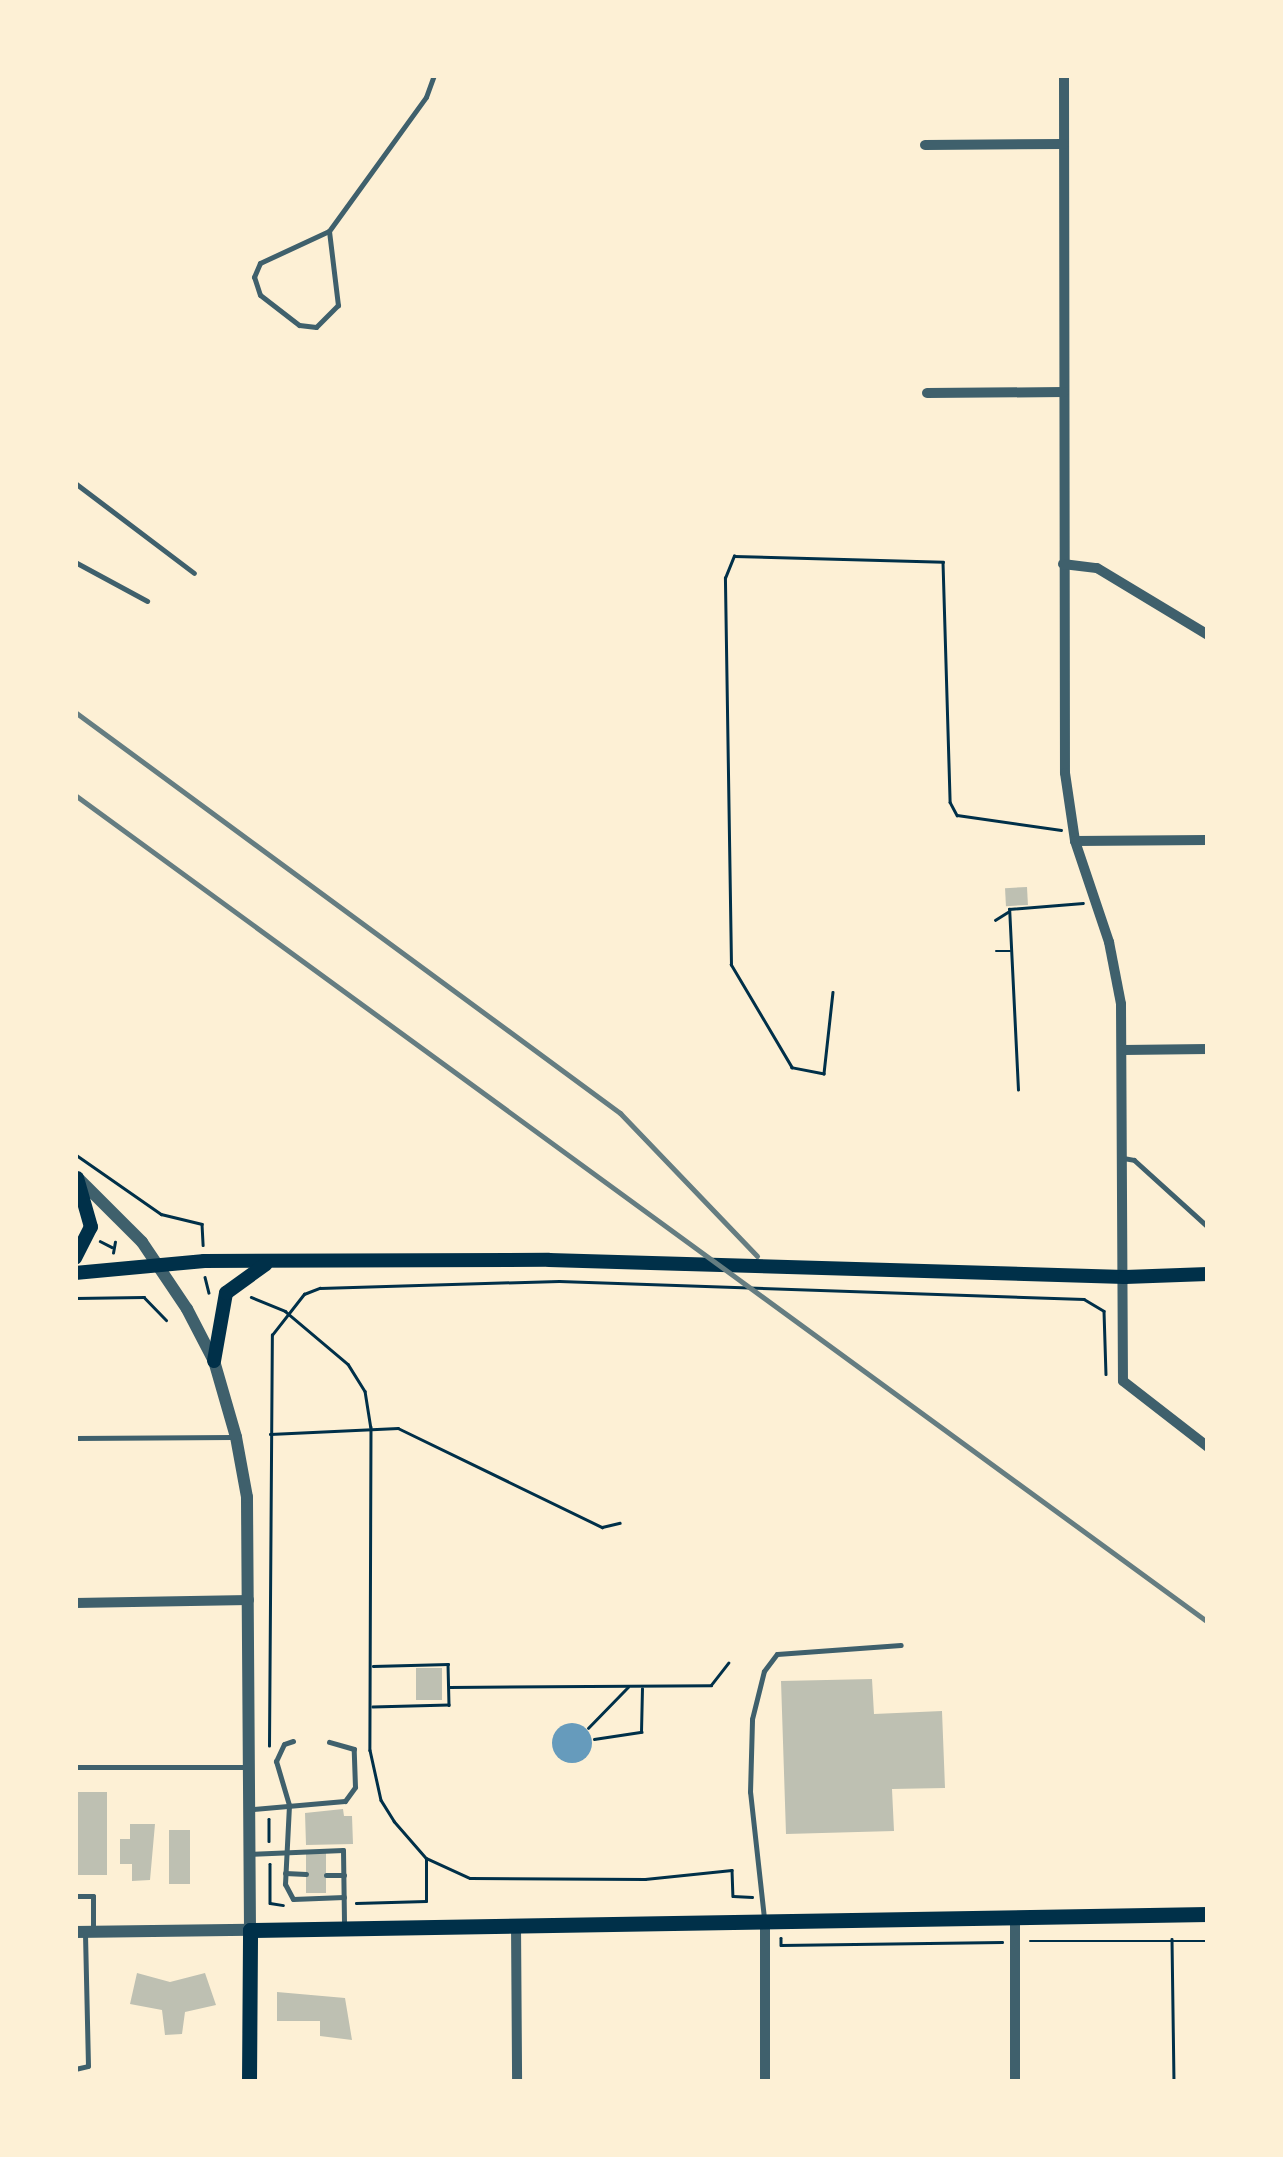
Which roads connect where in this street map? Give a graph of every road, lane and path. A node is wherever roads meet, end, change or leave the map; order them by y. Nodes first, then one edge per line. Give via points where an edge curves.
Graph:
1 (434, 75) edge
2 (1064, 75) edge
3 (1064, 144) junction
4 (926, 145) dead end
5 (329, 231) junction
6 (1064, 392) junction
7 (927, 393) dead end
8 (75, 483) edge
9 (75, 562) edge
10 (1063, 564) junction
11 (194, 573) dead end
12 (147, 602) dead end
13 (1208, 635) edge
14 (1074, 836) junction
15 (1208, 840) edge
16 (1095, 902) junction
17 (1010, 912) junction
18 (995, 920) dead end
19 (1011, 951) junction
20 (996, 952) dead end
21 (832, 992) dead end
22 (75, 1026) edge
23 (75, 1042) edge
24 (1208, 1048) edge
25 (1123, 1050) junction
26 (1018, 1090) dead end
27 (75, 1154) edge
28 (1122, 1158) junction
29 (76, 1177) edge
30 (134, 1197) junction
31 (132, 1204) dead end
32 (1208, 1226) edge
33 (202, 1232) dead end
34 (100, 1241) dead end
35 (113, 1254) dead end
36 (75, 1258) edge
37 (272, 1261) junction
38 (160, 1266) junction
39 (75, 1273) edge
40 (1208, 1274) edge
41 (1125, 1277) junction
42 (205, 1282) dead end
43 (236, 1294) dead end
44 (209, 1295) dead end
45 (75, 1298) edge
46 (285, 1311) junction
47 (166, 1320) dead end
48 (214, 1360) junction
49 (1106, 1374) dead end
50 (371, 1427) junction
51 (269, 1434) junction
52 (236, 1437) junction
53 (75, 1438) edge
54 (1208, 1447) edge
55 (620, 1523) dead end
56 (249, 1600) junction
57 (75, 1603) edge
58 (901, 1645) dead end
59 (728, 1663) dead end
60 (372, 1666) junction
61 (629, 1686) junction
62 (448, 1687) junction
63 (642, 1687) junction
64 (372, 1707) junction
65 (588, 1728) dead end
66 (594, 1739) dead end
67 (293, 1742) dead end
68 (329, 1742) dead end
69 (269, 1749) dead end
70 (75, 1767) edge
71 (250, 1767) junction
72 (289, 1805) junction
73 (270, 1808) junction
74 (250, 1809) junction
75 (284, 1850) junction
76 (249, 1854) junction
77 (270, 1854) junction
78 (426, 1858) junction
79 (284, 1873) junction
80 (306, 1874) dead end
81 (326, 1875) dead end
82 (344, 1875) junction
83 (75, 1896) edge
84 (738, 1896) dead end
85 (344, 1897) junction
86 (426, 1901) dead end
87 (270, 1902) dead end
88 (1208, 1914) edge
89 (1015, 1917) junction
90 (765, 1921) junction
91 (516, 1924) junction
92 (344, 1928) junction
93 (250, 1930) junction
94 (84, 1932) edge
95 (1172, 1939) junction
96 (781, 1940) dead end
97 (1027, 1941) dead end
98 (1208, 1941) edge
99 (996, 1942) dead end
100 (75, 2068) edge
101 (109, 2082) edge
102 (232, 2082) edge
103 (249, 2082) edge
104 (517, 2082) edge
105 (765, 2082) edge
106 (1015, 2082) edge
107 (1174, 2082) edge

1 - 5 lane via 426,97
2 - 3 street
3 - 4 street
3 - 6 street
5 - 5 lane via 260,263 254,277 260,295 299,325 316,326 338,305
6 - 7 street
6 - 10 street
8 - 11 lane
9 - 12 lane
10 - 13 street via 1098,568
10 - 14 street via 1064,773
14 - 15 street
14 - 16 street
14 - 21 path via 978,820 957,814 950,802 943,562 734,556 725,578 731,965 792,1068 824,1074
16 - 17 path
16 - 25 street via 1118,979
17 - 18 path
17 - 19 path
19 - 20 path
19 - 26 path
22 - 23 lane
24 - 25 street
25 - 28 street
27 - 30 path
28 - 32 lane via 1134,1160
28 - 41 street
29 - 36 main road via 91,1227
29 - 38 street
30 - 31 path
30 - 33 path via 162,1214 202,1224
34 - 35 path via 114,1244
37 - 38 main road
37 - 41 main road via 550,1260
37 - 48 main road via 246,1273 226,1294
38 - 39 main road
38 - 48 street
40 - 41 main road
41 - 54 street via 1123,1381
42 - 44 path
43 - 46 path
45 - 47 path via 144,1298
46 - 49 path via 320,1288 559,1281 896,1289 1099,1304 1108,1324
46 - 50 path via 348,1364 365,1391
46 - 51 path via 272,1335
48 - 52 street
50 - 51 path
50 - 55 path via 398,1428 602,1527
50 - 60 path
51 - 69 path
52 - 53 lane
52 - 56 street via 247,1496
56 - 57 street
56 - 71 street
58 - 90 lane via 777,1654 764,1670 752,1719 750,1792 756,1897
59 - 63 path via 711,1684
60 - 62 path via 448,1664
60 - 64 path
61 - 62 path
61 - 63 path
61 - 65 path
62 - 64 path via 449,1705
63 - 66 path via 641,1732
64 - 78 path via 370,1750 381,1800
67 - 72 lane via 278,1751 276,1762
68 - 72 lane via 354,1749 355,1787 345,1801
70 - 71 lane
71 - 74 street
72 - 73 lane
72 - 75 lane
73 - 74 lane
73 - 77 path
74 - 76 street
75 - 77 lane
75 - 79 lane
75 - 82 lane via 343,1850
76 - 77 lane
76 - 93 street
77 - 87 path
78 - 84 path via 470,1878 505,1882 732,1870
78 - 86 path
79 - 80 lane
79 - 85 lane via 293,1899
81 - 82 lane
82 - 85 lane
83 - 94 lane via 93,1896
85 - 92 lane
88 - 89 main road
89 - 90 main road
89 - 106 street
90 - 91 main road
90 - 105 street
91 - 92 main road
91 - 104 street
92 - 93 main road
93 - 94 street
93 - 103 main road
94 - 100 lane via 88,2066
95 - 97 path
95 - 98 path
95 - 107 path
96 - 99 path
101 - 102 lane

